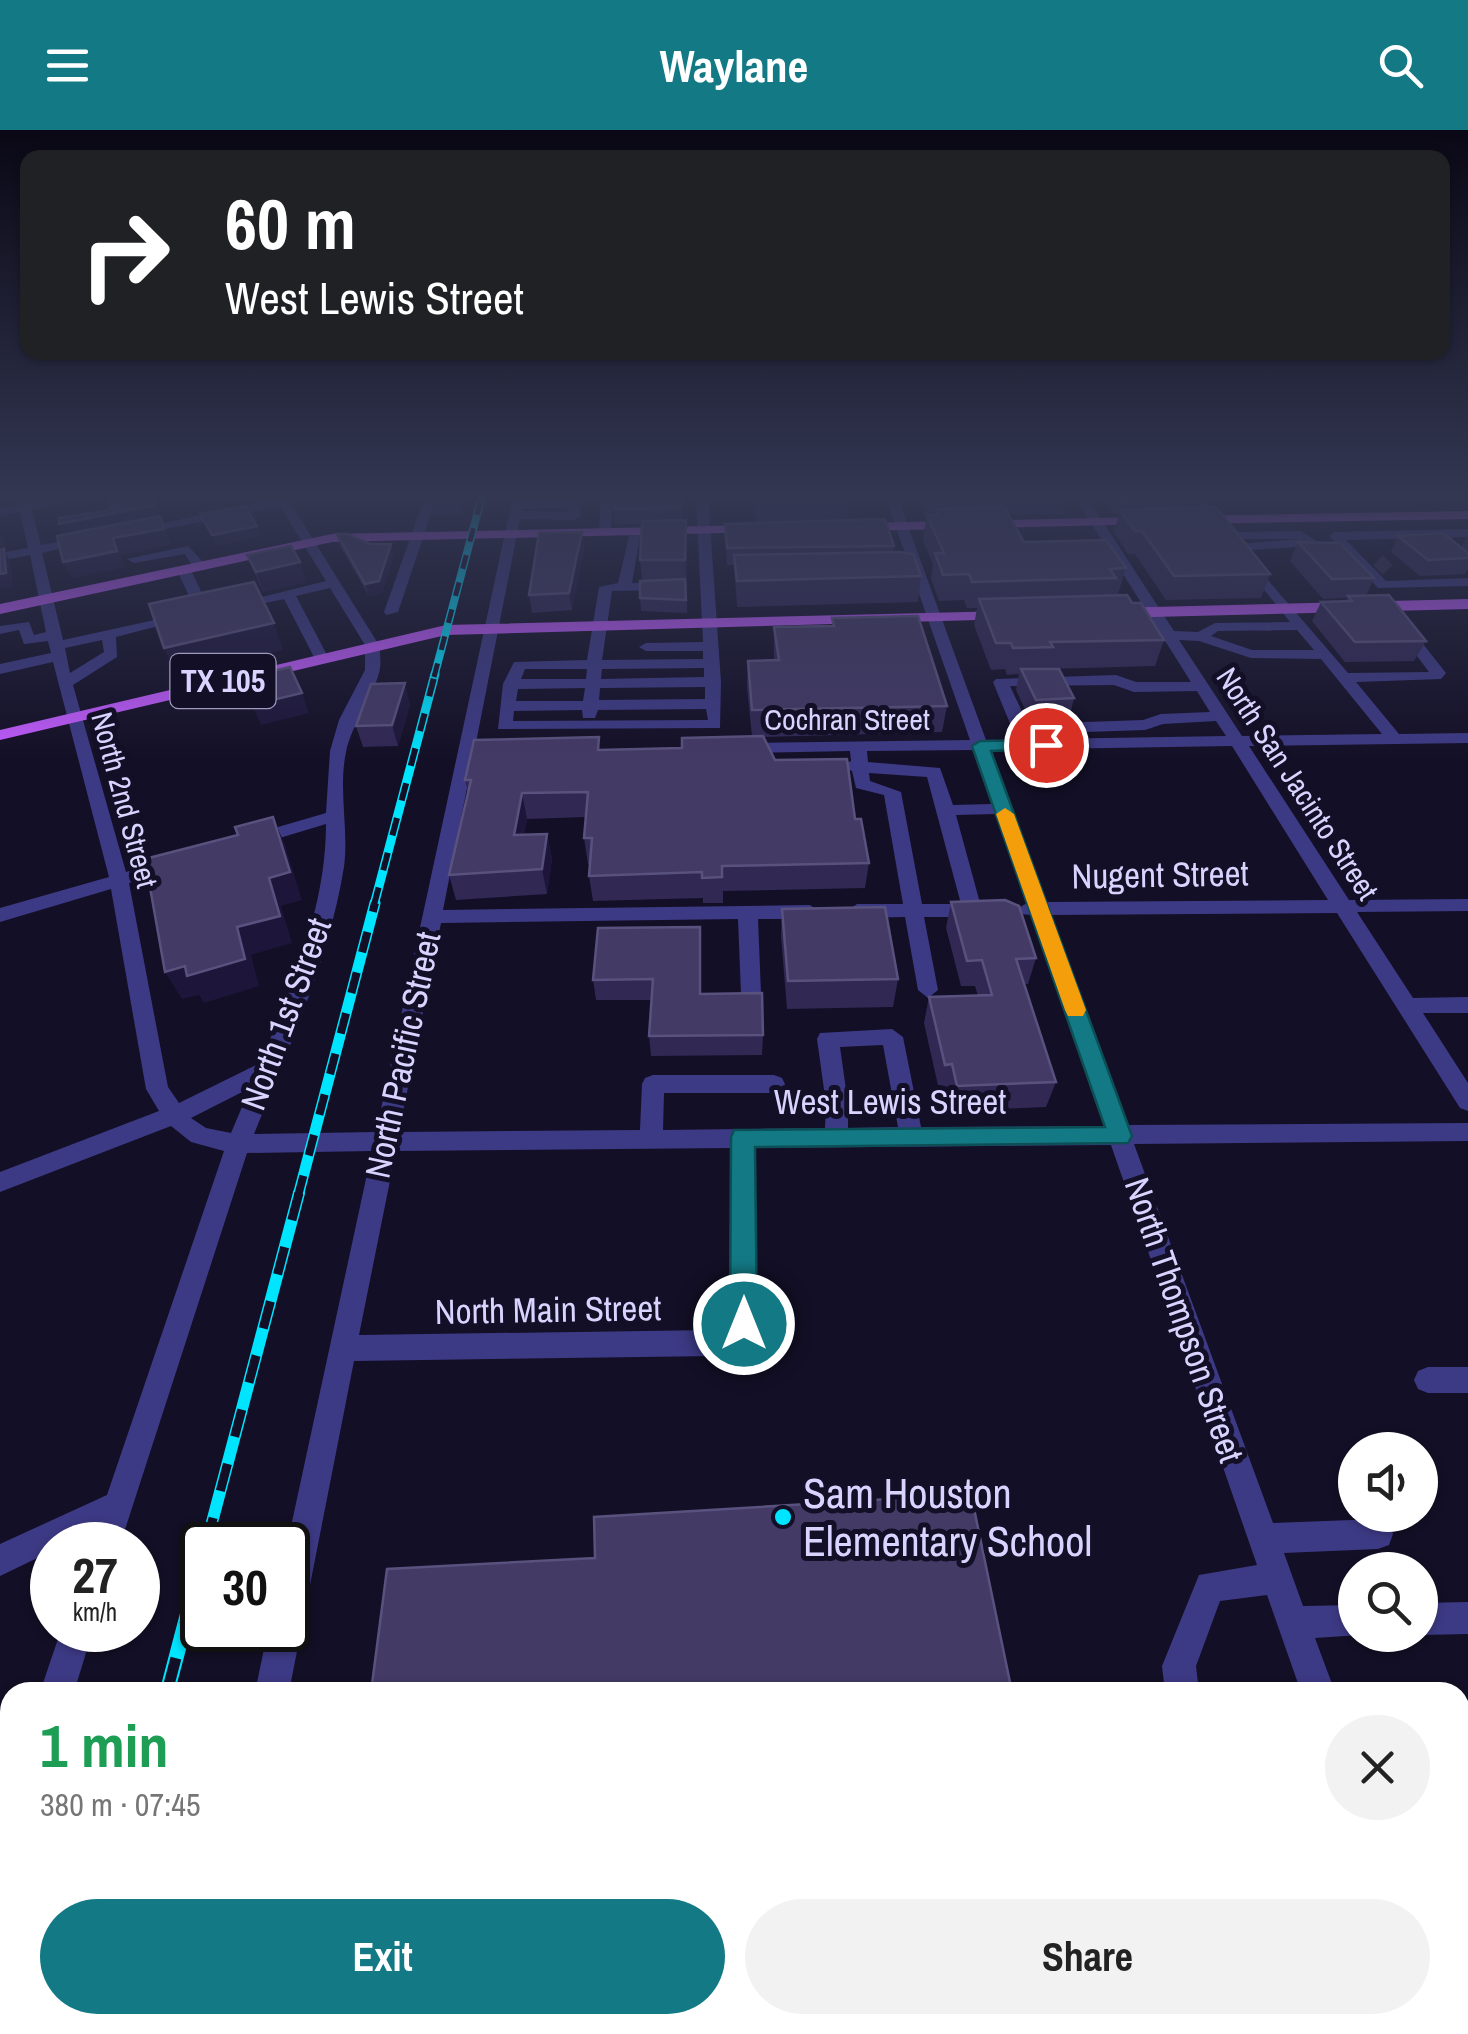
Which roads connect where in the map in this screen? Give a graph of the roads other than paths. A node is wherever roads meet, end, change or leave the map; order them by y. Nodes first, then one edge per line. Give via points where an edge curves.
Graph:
1 (42, 585) edge
2 (115, 585) edge
3 (196, 585) edge
4 (328, 585) edge
5 (333, 585) edge
6 (401, 585) edge
7 (501, 585) edge
8 (708, 585) edge
9 (917, 585) edge
10 (1137, 585) edge
11 (1268, 585) edge
12 (1391, 585) tunnel mouth
13 (682, 586) edge
14 (624, 587) joint
15 (288, 594) junction
16 (46, 600) junction
17 (1468, 604) edge
18 (1385, 606) junction
19 (1404, 606) junction
20 (0, 609) edge
21 (1287, 609) junction
22 (392, 612) dead end
23 (1154, 612) junction
24 (204, 613) junction
25 (1102, 614) edge
26 (1033, 615) edge
27 (935, 617) junction
28 (710, 622) junction
29 (598, 625) junction
30 (1301, 626) junction
31 (492, 628) junction
32 (0, 630) edge
33 (108, 634) junction
34 (1169, 635) junction
35 (1200, 636) junction
36 (372, 645) junction
37 (56, 646) junction
38 (712, 655) junction
39 (598, 656) junction
40 (1325, 656) junction
41 (321, 657) junction
42 (0, 669) edge
43 (1344, 678) junction
44 (712, 682) junction
45 (594, 683) junction
46 (980, 683) junction
47 (65, 684) junction
48 (510, 686) junction
49 (1178, 686) junction
50 (1202, 686) junction
51 (479, 690) junction
52 (591, 704) junction
53 (713, 704) junction
54 (507, 706) junction
55 (1222, 716) junction
56 (1197, 717) junction
57 (74, 718) junction
58 (995, 723) junction
59 (714, 724) junction
60 (588, 726) junction
61 (0, 735) edge
62 (1076, 736) junction
63 (1468, 738) edge
64 (1395, 740) junction
65 (1238, 742) junction
66 (980, 746) junction
67 (783, 748) junction
68 (585, 750) edge
69 (859, 757) junction
70 (1003, 809) junction
71 (946, 810) junction
72 (334, 816) junction
73 (237, 844) edge
74 (185, 860) edge
75 (119, 880) junction
76 (1468, 904) edge
77 (1344, 906) junction
78 (1039, 909) junction
79 (914, 910) junction
80 (972, 910) junction
81 (748, 913) junction
82 (0, 915) edge
83 (432, 917) junction
84 (928, 990) dead end
85 (752, 994) edge
86 (1406, 1006) junction
87 (1468, 1006) edge
88 (270, 1068) junction
89 (774, 1084) dead end
90 (1468, 1102) edge
91 (175, 1116) junction
92 (1468, 1132) edge
93 (1120, 1136) junction
94 (743, 1137) junction
95 (836, 1137) junction
96 (910, 1137) junction
97 (651, 1138) junction
98 (239, 1141) junction
99 (384, 1142) junction
100 (0, 1182) edge
101 (342, 1348) junction
102 (1428, 1380) dead end
103 (1468, 1380) edge
104 (118, 1505) junction
105 (112, 1522) edge
106 (307, 1522) edge
107 (1378, 1534) dead end
108 (1262, 1539) junction
109 (0, 1560) edge
110 (1276, 1578) junction
111 (1468, 1618) edge
112 (1438, 1619) edge
113 (1338, 1621) edge
114 (1292, 1622) junction
115 (70, 1652) edge
116 (280, 1652) edge
117 (60, 1682) edge
118 (274, 1682) edge
119 (1181, 1682) edge
120 (1314, 1682) edge

1 - 16 street, North 2nd Street
2 - 16 main road
3 - 24 street
4 - 15 street
5 - 36 street
6 - 22 street
7 - 31 street, North Pacific Street
8 - 28 street
9 - 27 street, North Thompson Street
10 - 23 street, North San Jacinto Street
11 - 21 street
12 - 19 street
13 - 14 street
14 - 29 street via 606,587
15 - 24 street
15 - 41 street
16 - 20 main road
16 - 37 street, North 2nd Street
17 - 19 main road
18 - 19 main road
18 - 21 main road
18 - 43 street via 1438,673
21 - 23 main road
21 - 30 street
23 - 25 main road
23 - 34 street, North San Jacinto Street
24 - 33 street
26 - 27 main road, TX 105
27 - 28 main road, TX 105
27 - 46 street, North Thompson Street
28 - 29 main road, TX 105
28 - 38 street
29 - 31 main road, TX 105
29 - 39 street
30 - 35 street via 1215,627
30 - 40 street
31 - 36 main road, TX 105
31 - 51 street, North Pacific Street
32 - 37 street via 24,625 29,641
33 - 37 street
33 - 47 street via 112,654
34 - 35 street
34 - 50 street, North San Jacinto Street
35 - 40 street via 1236,652
36 - 41 main road, TX 105
36 - 72 street, North 1st Street via 373,670 338,751
37 - 42 street
37 - 47 street, North 2nd Street
38 - 39 street
38 - 44 street
39 - 45 street
39 - 48 street via 518,665
40 - 43 street
41 - 57 main road, TX 105
43 - 64 street
44 - 45 street
44 - 53 street
45 - 48 street
45 - 52 street
46 - 49 street via 1116,680 1134,687
46 - 58 street, North Thompson Street
46 - 58 street
47 - 57 street, North 2nd Street
48 - 51 street
48 - 54 street
49 - 50 street
49 - 56 street
50 - 55 street, North San Jacinto Street
51 - 83 street, North Pacific Street via 474,751
52 - 53 street
52 - 54 street
52 - 60 street
53 - 59 street
54 - 60 street via 507,728
55 - 56 street
55 - 65 street, North San Jacinto Street
56 - 62 street
57 - 61 main road, TX 105
57 - 75 street, North 2nd Street
58 - 62 street
58 - 66 street, North Thompson Street
59 - 60 street
59 - 67 street, Cochran Street via 715,748
60 - 68 street
62 - 65 street, Cochran Street
62 - 66 street, Cochran Street
63 - 64 street, Cochran Street
64 - 65 street, Cochran Street
65 - 77 street, North San Jacinto Street
66 - 69 street, Cochran Street
66 - 70 street, North Thompson Street
67 - 69 street, Cochran Street
67 - 69 street via 787,766
69 - 71 street via 934,772
69 - 79 street via 862,784 892,792
70 - 71 street
70 - 78 street, North Thompson Street
71 - 80 street
72 - 73 street
72 - 88 street, North 1st Street via 332,884
74 - 75 street
75 - 82 street
75 - 91 street, North 2nd Street via 157,1089
76 - 77 street, Nugent Street
77 - 78 street, Nugent Street
77 - 86 street, North San Jacinto Street
78 - 80 street, Nugent Street
78 - 93 street, North Thompson Street
79 - 80 street, Nugent Street
79 - 81 street, Nugent Street
79 - 84 street
81 - 83 street, Nugent Street
81 - 85 street
83 - 99 street, North Pacific Street
86 - 87 street
86 - 90 street, North San Jacinto Street
88 - 91 street
88 - 98 street, North 1st Street
89 - 97 street via 654,1084
91 - 98 street, West Lewis Street via 200,1135
91 - 100 street
92 - 93 street, West Lewis Street
93 - 96 street, West Lewis Street
93 - 108 street, North Thompson Street
94 - 95 street, West Lewis Street
94 - 97 street, West Lewis Street
94 - 101 street, North Main Street via 744,1324 716,1343
95 - 96 street, West Lewis Street
95 - 96 street via 828,1040 892,1038
97 - 99 street, West Lewis Street
98 - 99 street, West Lewis Street
98 - 104 street, North 1st Street
99 - 101 street, North Pacific Street
101 - 106 street, North Pacific Street
102 - 103 street
104 - 105 street, North 1st Street
104 - 109 street
107 - 108 street
108 - 110 street, North Thompson Street
110 - 114 street, North Thompson Street
110 - 119 street via 1210,1586 1179,1666
111 - 112 street
113 - 114 street
114 - 120 street, North Thompson Street
115 - 117 street
116 - 118 street

